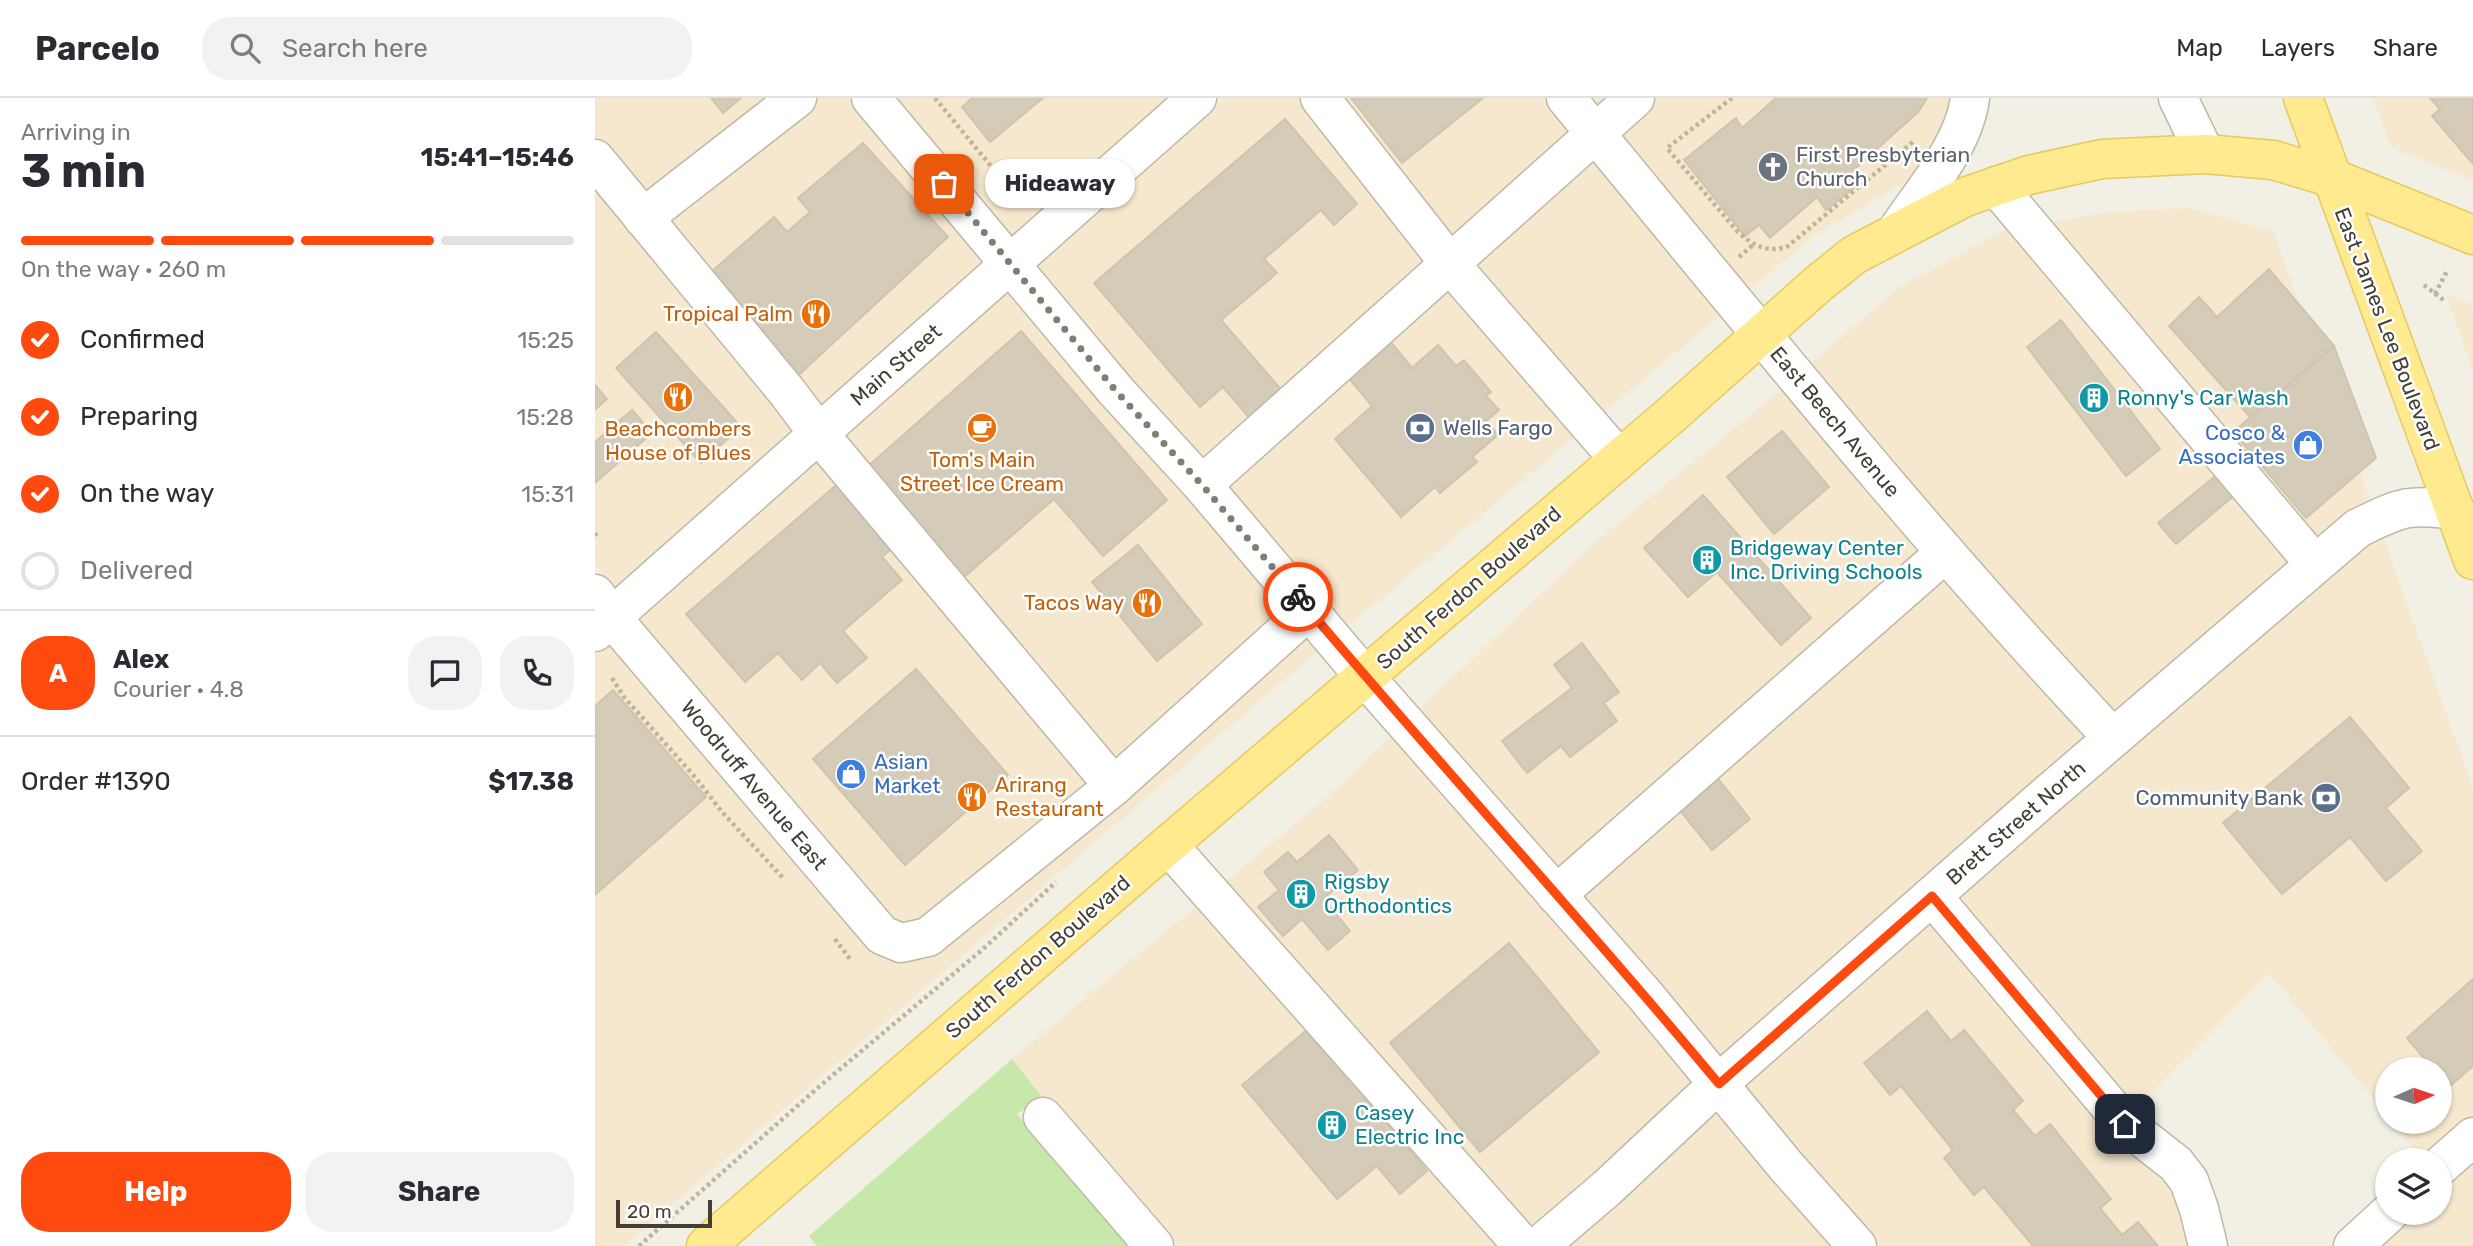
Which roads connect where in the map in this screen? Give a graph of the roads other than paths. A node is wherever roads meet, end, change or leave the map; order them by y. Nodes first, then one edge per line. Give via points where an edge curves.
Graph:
1 (797, 98) edge
2 (871, 98) edge
3 (1197, 98) edge
4 (1320, 98) edge
5 (1566, 98) edge
6 (1635, 98) edge
7 (1969, 98) edge
8 (2178, 98) edge
9 (2303, 98) edge
10 (1595, 133) junction
11 (2205, 154) junction
12 (595, 159) edge
13 (2330, 177) junction
14 (1996, 187) junction
15 (643, 218) junction
16 (1896, 232) junction
17 (2473, 235) edge
18 (1450, 264) junction
19 (1011, 265) junction
20 (1762, 334) junction
21 (818, 433) junction
22 (1619, 459) junction
23 (1202, 485) junction
24 (2455, 510) junction
25 (1945, 553) junction
26 (2473, 560) edge
27 (2314, 563) junction
28 (1309, 610) junction
29 (601, 614) edge
30 (1365, 677) junction
31 (2113, 738) junction
32 (1114, 786) junction
33 (1168, 845) junction
34 (1556, 895) junction
35 (1932, 896) junction
36 (1719, 1084) junction
37 (1042, 1117) dead end
38 (2473, 1137) edge
39 (2452, 1156) edge
40 (2376, 1225) edge
41 (706, 1246) edge
42 (1154, 1246) edge
43 (1523, 1246) edge
44 (1539, 1246) edge
45 (1857, 1246) edge
46 (2208, 1246) edge
47 (2353, 1246) edge

1 - 15 street
2 - 19 street
3 - 19 street, Main Street
4 - 18 street
5 - 10 street, East Beech Avenue
6 - 10 street
7 - 16 street via 1965,124
8 - 11 street
9 - 13 main road, East James Lee Boulevard
10 - 18 street
10 - 20 street, East Beech Avenue
11 - 13 main road, South Ferdon Boulevard via 2273,160
11 - 14 main road, South Ferdon Boulevard via 2102,159
12 - 15 street
13 - 17 main road, South Ferdon Boulevard
13 - 24 main road, East James Lee Boulevard
14 - 16 main road, South Ferdon Boulevard via 1965,197
14 - 27 street
15 - 21 street
16 - 20 main road, South Ferdon Boulevard via 1854,255
18 - 22 street
18 - 23 street
19 - 21 street, Main Street
19 - 23 street
20 - 22 main road, South Ferdon Boulevard
20 - 25 street, East Beech Avenue
21 - 29 street, Main Street
21 - 32 street
22 - 30 main road, South Ferdon Boulevard
23 - 28 street
24 - 26 main road, East James Lee Boulevard
24 - 27 street, Brett Street North via 2423,505 2399,508 2357,527
25 - 31 street, East Beech Avenue
25 - 34 street
27 - 31 street, Brett Street North
28 - 30 street
28 - 32 street
29 - 32 street, Woodruff Avenue East via 882,936 901,943 928,937
30 - 33 main road, South Ferdon Boulevard
30 - 34 street
31 - 35 street, Brett Street North
33 - 41 main road, South Ferdon Boulevard
33 - 43 street
34 - 36 street
35 - 36 street, Brett Street North
35 - 46 street via 2125,1124 2176,1164 2189,1181
36 - 44 street, Brett Street North
36 - 45 street
37 - 42 street
38 - 39 street
40 - 47 street

